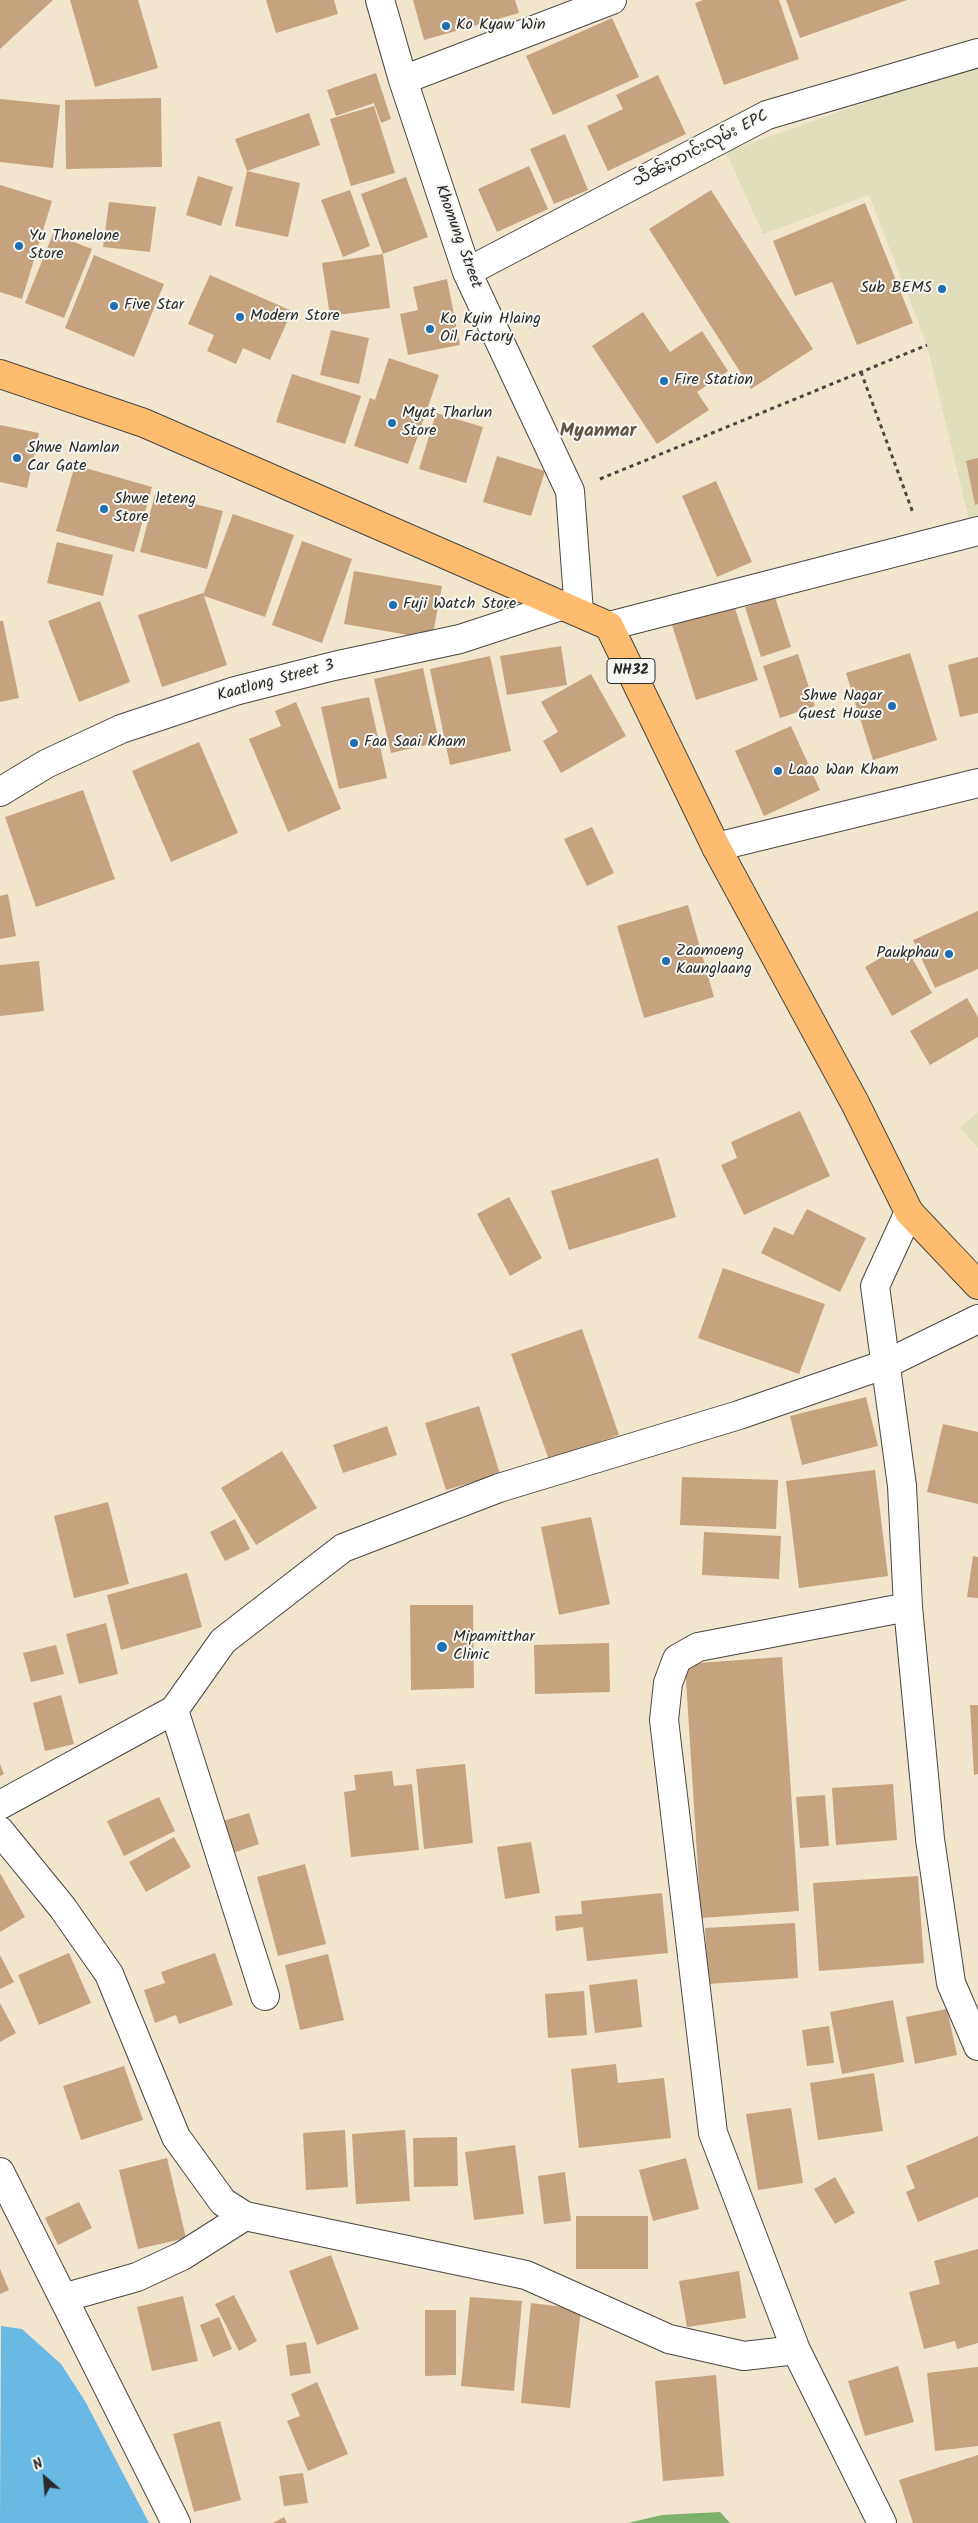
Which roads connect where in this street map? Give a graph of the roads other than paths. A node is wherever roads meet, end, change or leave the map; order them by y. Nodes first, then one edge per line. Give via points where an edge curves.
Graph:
1 (380, 0) edge
2 (612, 0) edge
3 (978, 53) edge
4 (403, 80) junction
5 (466, 272) junction
6 (0, 374) edge
7 (978, 531) edge
8 (572, 608) junction
9 (609, 626) junction
10 (978, 784) edge
11 (0, 792) edge
12 (716, 847) junction
13 (909, 1212) junction
14 (978, 1285) edge
15 (978, 1319) edge
16 (886, 1364) junction
17 (908, 1608) junction
18 (174, 1710) junction
19 (0, 1805) edge
20 (0, 1831) edge
21 (264, 1996) dead end
22 (978, 2046) edge
23 (0, 2172) edge
24 (245, 2216) junction
25 (63, 2298) junction
26 (796, 2350) junction
27 (176, 2523) edge
28 (882, 2523) edge

1 - 4 street, Khomung Street
2 - 4 street
3 - 5 street, သဵၼ်ႈတၢင်းလုမ်း EPC via 767,115
4 - 5 street, Khomung Street
5 - 8 street, Khomung Street via 570,491
6 - 8 highway via 144,422
7 - 9 street
8 - 9 highway
8 - 11 street, Kaatlong Street 3 via 460,639 334,666 216,698 121,729 46,764
9 - 12 highway, NH32
10 - 12 street
12 - 13 highway, NH32 via 855,1103
13 - 14 highway, NH32
13 - 16 street via 875,1286
15 - 16 street
16 - 17 street via 902,1486
16 - 18 street via 739,1415 499,1488 343,1548 222,1641
17 - 22 street via 930,1839 951,1983
17 - 26 street via 698,1647 678,1659 668,1683 664,1720 713,2133
18 - 19 street
18 - 21 street
20 - 24 street via 62,1907 109,1974 176,2137 223,2202
23 - 25 street
24 - 25 street via 182,2256 137,2277
24 - 26 street via 526,2275 669,2339 744,2356
25 - 27 street
26 - 28 street

